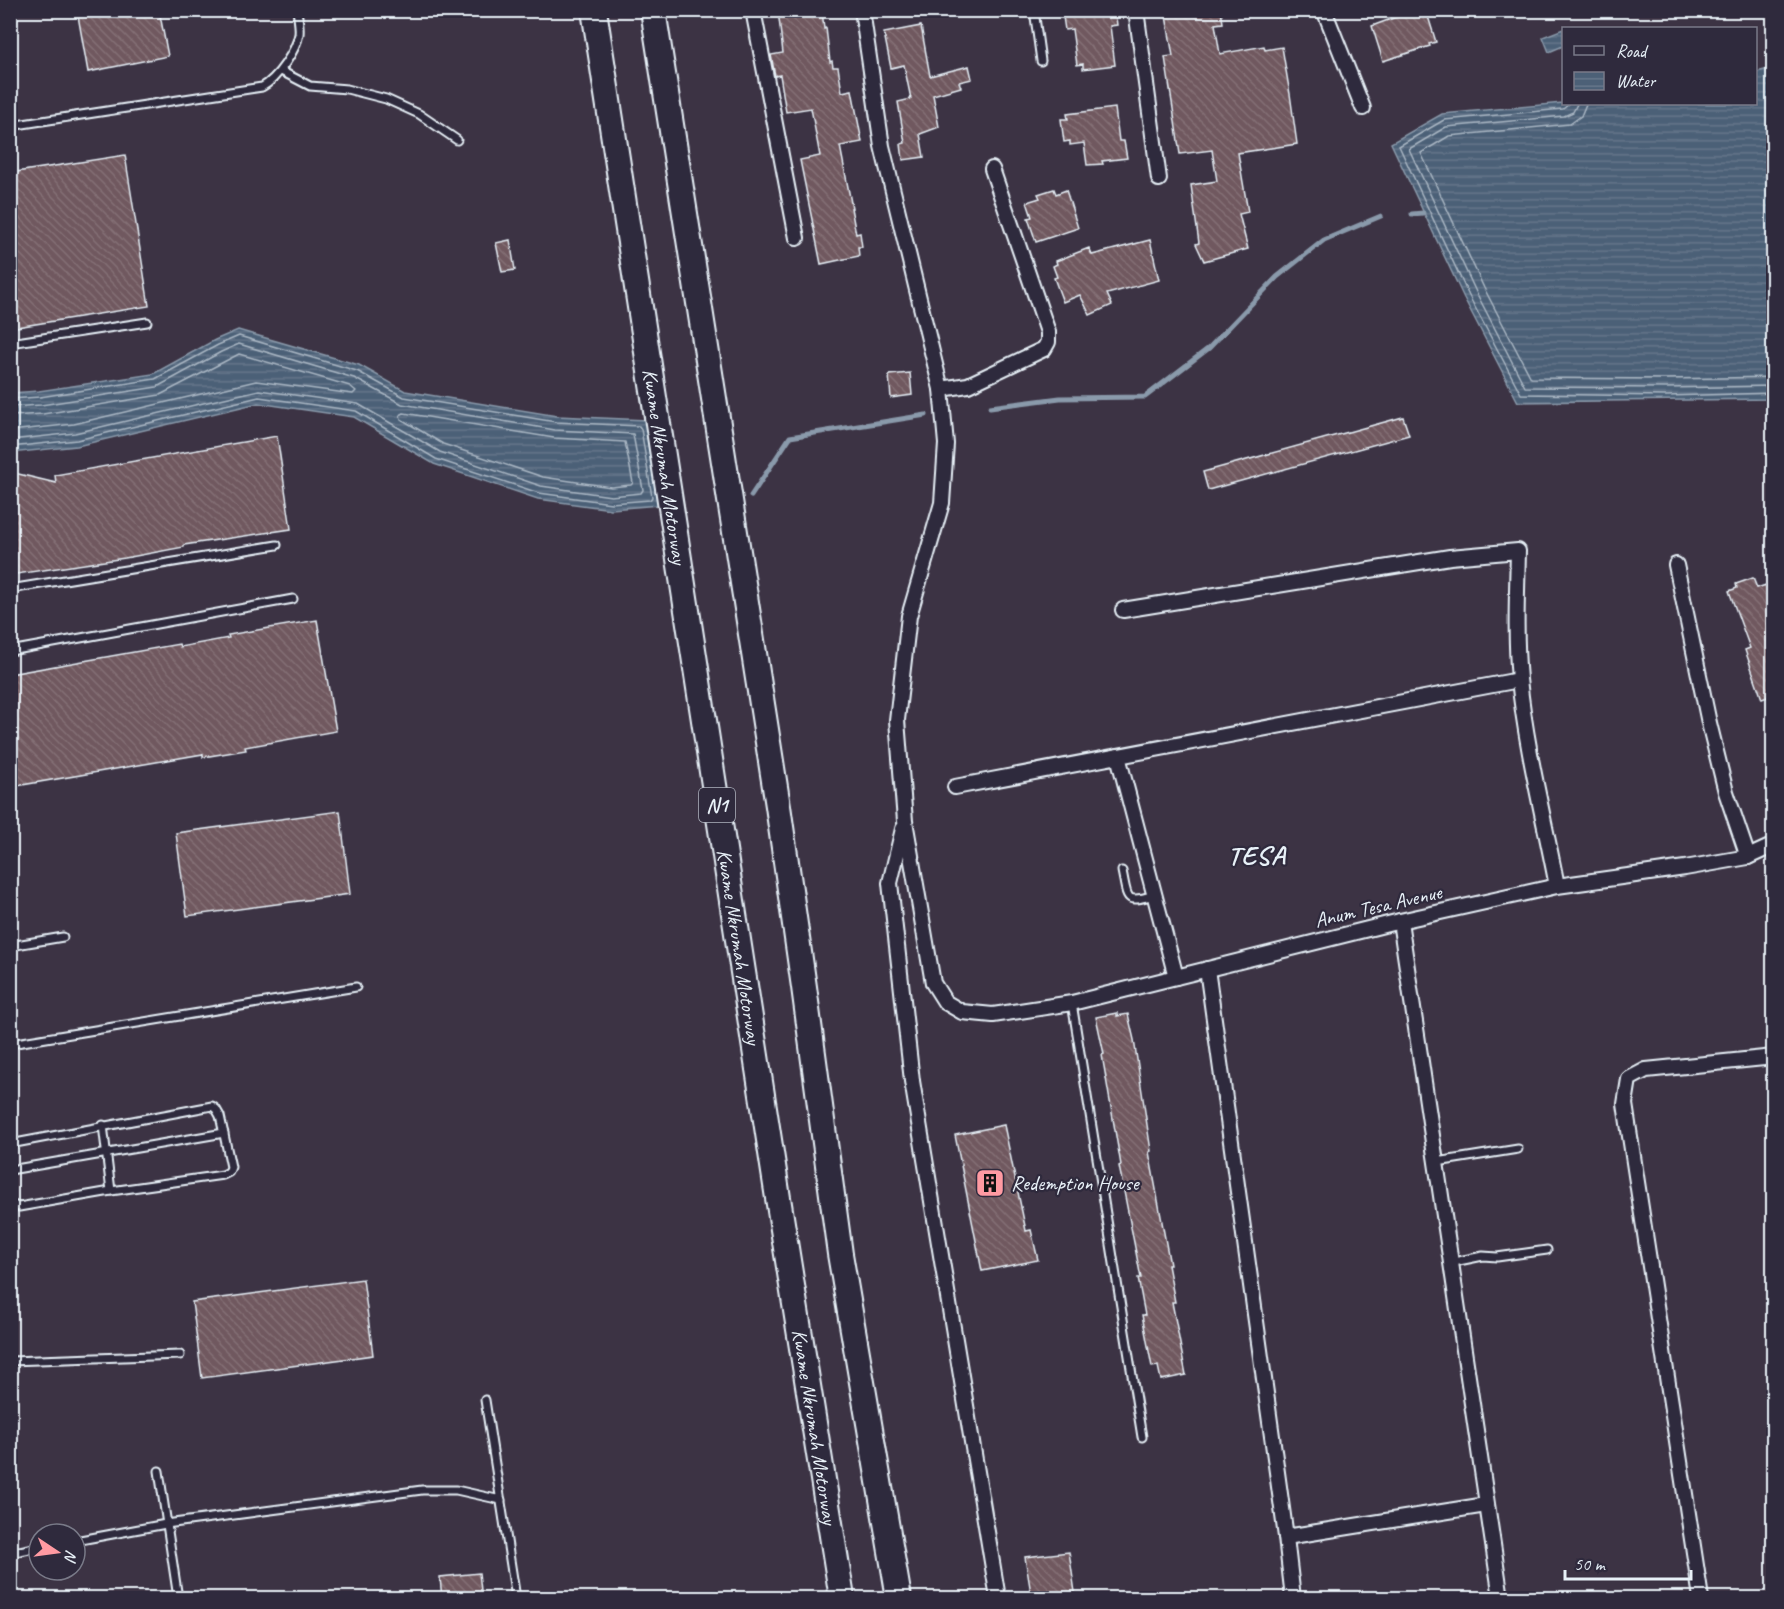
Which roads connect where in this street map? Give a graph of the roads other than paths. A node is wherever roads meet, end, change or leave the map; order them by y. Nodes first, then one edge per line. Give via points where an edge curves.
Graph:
1 (297, 10) edge
2 (594, 10) edge
3 (653, 10) edge
4 (753, 10) edge
5 (862, 10) edge
6 (1034, 10) edge
7 (1136, 10) edge
8 (1324, 10) edge
9 (1041, 61) dead end
10 (281, 71) junction
11 (1363, 108) dead end
12 (10, 126) edge
13 (457, 140) dead end
14 (992, 169) dead end
15 (1159, 179) dead end
16 (797, 238) dead end
17 (147, 322) dead end
18 (10, 343) edge
19 (941, 389) junction
20 (278, 545) dead end
21 (1676, 565) dead end
22 (10, 589) edge
23 (293, 599) dead end
24 (1124, 610) dead end
25 (10, 651) edge
26 (1519, 680) junction
27 (1118, 756) junction
28 (955, 786) dead end
29 (905, 821) junction
30 (1773, 845) edge
31 (1748, 857) junction
32 (1122, 872) dead end
33 (1557, 886) junction
34 (1154, 895) junction
35 (1400, 921) junction
36 (63, 937) dead end
37 (10, 946) edge
38 (1208, 969) junction
39 (1176, 977) junction
40 (356, 987) dead end
41 (1072, 1003) junction
42 (10, 1044) edge
43 (1773, 1057) edge
44 (103, 1125) junction
45 (224, 1133) junction
46 (10, 1144) edge
47 (1518, 1149) dead end
48 (106, 1154) junction
49 (1437, 1162) junction
50 (10, 1170) edge
51 (111, 1191) junction
52 (10, 1204) edge
53 (1547, 1250) dead end
54 (1449, 1263) junction
55 (180, 1355) dead end
56 (10, 1361) edge
57 (485, 1400) dead end
58 (1142, 1437) dead end
59 (159, 1471) dead end
60 (501, 1500) junction
61 (1486, 1505) junction
62 (166, 1524) junction
63 (1286, 1537) junction
64 (87, 1539) edge
65 (27, 1549) edge
66 (10, 1552) edge
67 (178, 1599) edge
68 (516, 1599) edge
69 (842, 1599) edge
70 (899, 1599) edge
71 (998, 1599) edge
72 (1293, 1599) edge
73 (1501, 1599) edge
74 (1701, 1599) edge

1 - 10 lane via 299,34
2 - 69 highway, Kwame Nkrumah Motorway / N1
3 - 70 highway via 778,806 840,1254
4 - 16 street
5 - 19 street via 882,146
6 - 9 lane
7 - 15 street
8 - 11 street
10 - 12 lane via 273,82 262,87
10 - 13 lane via 310,86 347,89 386,99 419,114
14 - 19 street via 1048,332 1048,342 1044,349 968,385
17 - 18 lane
19 - 29 street via 946,444 942,503 909,616 897,720
20 - 22 lane
21 - 31 street via 1720,769
23 - 25 lane
24 - 26 street via 1450,557 1518,551
26 - 27 street
26 - 33 street
27 - 28 street
27 - 34 street
29 - 41 street, Anum Tesa Avenue via 933,983 945,1002 962,1012 993,1015
29 - 71 street via 890,883 912,1081
30 - 31 street, Anum Tesa Avenue
31 - 33 street, Anum Tesa Avenue
32 - 34 lane via 1131,900
33 - 35 street, Anum Tesa Avenue
34 - 39 street
35 - 38 street, Anum Tesa Avenue
35 - 49 street
36 - 37 lane
38 - 39 street, Anum Tesa Avenue
38 - 63 street
39 - 41 street, Anum Tesa Avenue
40 - 42 lane
41 - 58 lane
43 - 74 street via 1646,1070 1629,1079 1625,1104
44 - 45 lane via 212,1106 220,1116
44 - 46 lane
44 - 48 lane
45 - 48 lane
45 - 51 lane via 229,1172
47 - 49 lane
48 - 50 lane
48 - 51 lane
49 - 54 street
51 - 52 lane via 20,1208
53 - 54 lane
54 - 61 street
55 - 56 lane
57 - 60 lane
59 - 62 lane
60 - 62 lane via 456,1490 422,1490
60 - 68 lane
61 - 63 street
61 - 73 street
62 - 64 lane
62 - 67 lane
63 - 72 street
65 - 66 lane

